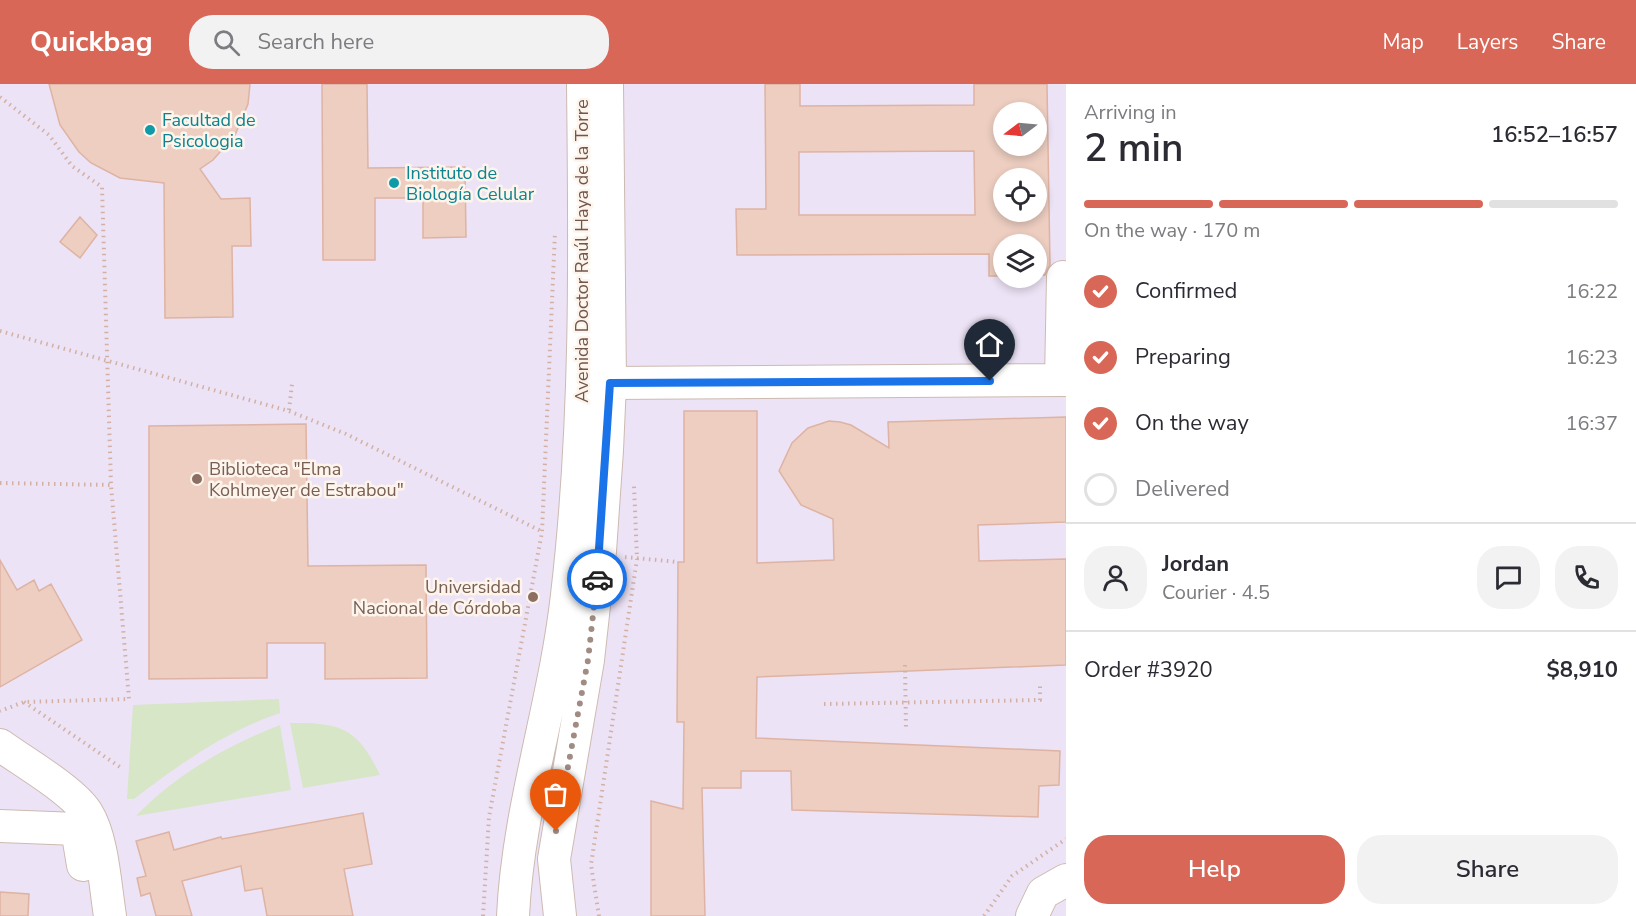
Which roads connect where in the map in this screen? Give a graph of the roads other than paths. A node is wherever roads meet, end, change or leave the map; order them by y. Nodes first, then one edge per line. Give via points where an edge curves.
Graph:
1 (582, 84) edge
2 (607, 84) edge
3 (1062, 277) dead end
4 (1063, 380) edge
5 (610, 383) junction
6 (0, 745) edge
7 (0, 826) edge
8 (86, 830) junction
9 (1066, 880) edge
10 (92, 916) edge
11 (110, 916) edge
12 (513, 916) edge
13 (560, 916) edge
14 (1032, 916) edge

1 - 12 street, Avenida Doctor Raúl Haya de la Torre via 586,291 572,545 556,674 523,817
2 - 5 street, Avenida Doctor Raúl Haya de la Torre
3 - 4 street
4 - 5 street
5 - 13 street, Avenida Doctor Raúl Haya de la Torre via 600,551 588,660 556,831 554,859
6 - 8 street via 72,796 87,811
7 - 8 street
8 - 10 street
8 - 11 street
9 - 14 street via 1043,893

